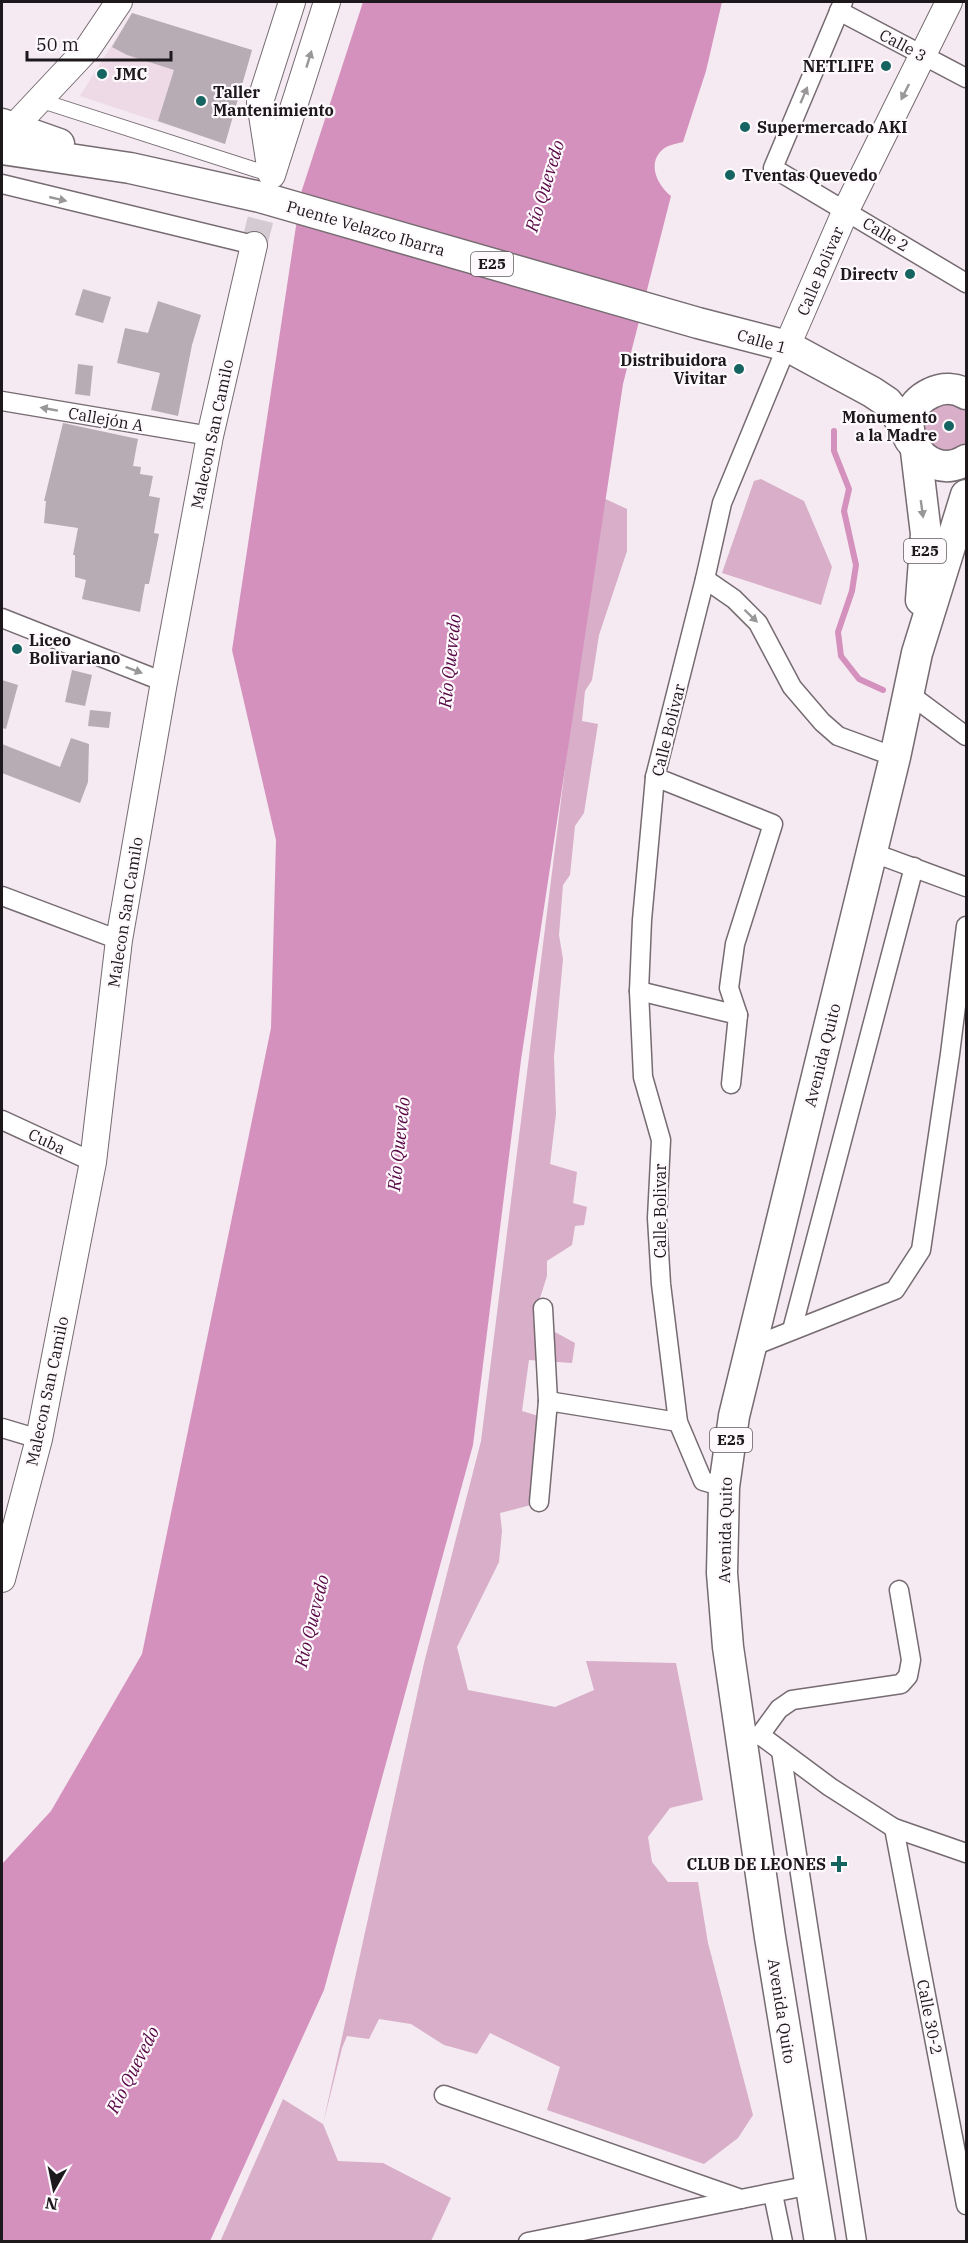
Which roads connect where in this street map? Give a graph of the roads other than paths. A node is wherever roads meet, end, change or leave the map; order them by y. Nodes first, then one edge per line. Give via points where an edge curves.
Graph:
1 (119, 2) edge
2 (292, 2) edge
3 (327, 2) edge
4 (949, 2) edge
5 (841, 6) edge
6 (923, 56) junction
7 (966, 78) edge
8 (39, 100) junction
9 (5, 134) edge
10 (272, 175) junction
11 (2, 184) edge
12 (846, 210) junction
13 (254, 245) joint
14 (966, 283) edge
15 (698, 323) joint
16 (787, 346) junction
17 (854, 384) junction
18 (966, 394) edge
19 (925, 395) junction
20 (2, 401) edge
21 (210, 436) junction
22 (913, 445) junction
23 (966, 460) edge
24 (966, 495) edge
25 (705, 579) junction
26 (2, 618) edge
27 (917, 653) junction
28 (164, 682) junction
29 (908, 693) junction
30 (966, 736) edge
31 (895, 757) junction
32 (655, 777) junction
33 (871, 852) junction
34 (914, 867) junction
35 (966, 886) edge
36 (2, 896) edge
37 (966, 926) edge
38 (119, 940) junction
39 (639, 991) junction
40 (738, 1015) junction
41 (731, 1084) dead end
42 (2, 1120) edge
43 (93, 1162) junction
44 (543, 1308) dead end
45 (792, 1330) junction
46 (751, 1347) junction
47 (548, 1401) junction
48 (678, 1422) junction
49 (2, 1428) edge
50 (39, 1439) junction
51 (724, 1487) junction
52 (539, 1502) dead end
53 (2, 1579) edge
54 (899, 1590) dead end
55 (750, 1736) junction
56 (781, 1751) junction
57 (894, 1828) junction
58 (966, 1853) edge
59 (444, 2095) dead end
60 (811, 2186) junction
61 (773, 2194) junction
62 (741, 2199) junction
63 (966, 2205) edge
64 (528, 2241) edge
65 (783, 2241) edge
66 (820, 2241) edge
67 (857, 2241) edge

1 - 8 main road via 88,48
2 - 10 main road via 260,102
10 -> 3 main road
4 - 6 main road, Calle Bolivar
5 - 6 street, Calle 3
12 -> 5 street, Calle 2 via 773,168
6 - 7 street, Calle 3
6 -> 12 main road, Calle Bolivar
8 - 9 main road
8 - 10 street
9 - 15 highway, Puente Velazco Ibarra / E25 via 286,205
11 -> 13 street
12 - 14 street, Calle 2
12 - 16 main road, Calle Bolivar
13 - 21 main road, Malecon San Camilo
15 - 16 highway, Calle 1 / E25
16 - 17 highway, Calle 1 / E25
16 - 25 street, Calle Bolivar via 722,503
17 - 19 highway, Calle 1 / E25
17 - 22 highway, Calle 1 / E25 via 887,402
18 - 19 highway, E25 via 948,388
19 - 22 highway, E25 via 910,415 908,428
21 -> 20 street, Callejón A
21 - 28 main road, Malecon San Camilo
22 - 23 highway via 925,459 937,464 949,466
22 -> 27 highway, Avenida Quito / E25 via 926,534
24 - 27 highway, Avenida Quito / E25
25 -> 31 street via 734,599 758,623 792,687 822,722 838,736
25 - 32 street, Calle Bolivar
26 -> 28 street
27 - 29 highway, Avenida Quito / E25
28 - 38 main road, Malecon San Camilo
29 - 30 street
29 - 31 highway, Avenida Quito / E25
31 - 33 highway, Avenida Quito / E25
32 - 39 street, Calle Bolivar
32 - 40 street via 773,824 735,944 729,988
33 - 34 street
33 - 46 highway, Avenida Quito / E25
34 - 35 street
34 - 45 street
36 - 38 street
37 - 45 street via 921,1250 895,1290
38 - 43 main road, Malecon San Camilo
39 - 40 street
39 - 48 street, Calle Bolivar via 643,1077 662,1140 657,1218 660,1273
40 - 41 street
42 - 43 street, Cuba
43 - 50 main road, Malecon San Camilo
44 - 47 street
45 - 46 street
46 - 51 highway, Avenida Quito / E25 via 734,1416
47 - 48 street
47 - 52 street
48 - 51 street, Calle Bolivar via 703,1481
49 - 50 street
50 - 53 main road, Malecon San Camilo
51 - 55 highway, Avenida Quito / E25 via 722,1573 728,1647
54 - 55 street via 911,1660 908,1676 901,1684 792,1700
55 - 56 street
55 - 60 highway, Avenida Quito / E25 via 770,1937
56 - 57 street
56 - 67 street
57 - 58 street
57 - 63 street, Calle 30-2
59 - 62 street
60 - 61 street
60 - 66 highway, Avenida Quito / E25
61 - 62 street
61 - 65 street
62 - 64 street

